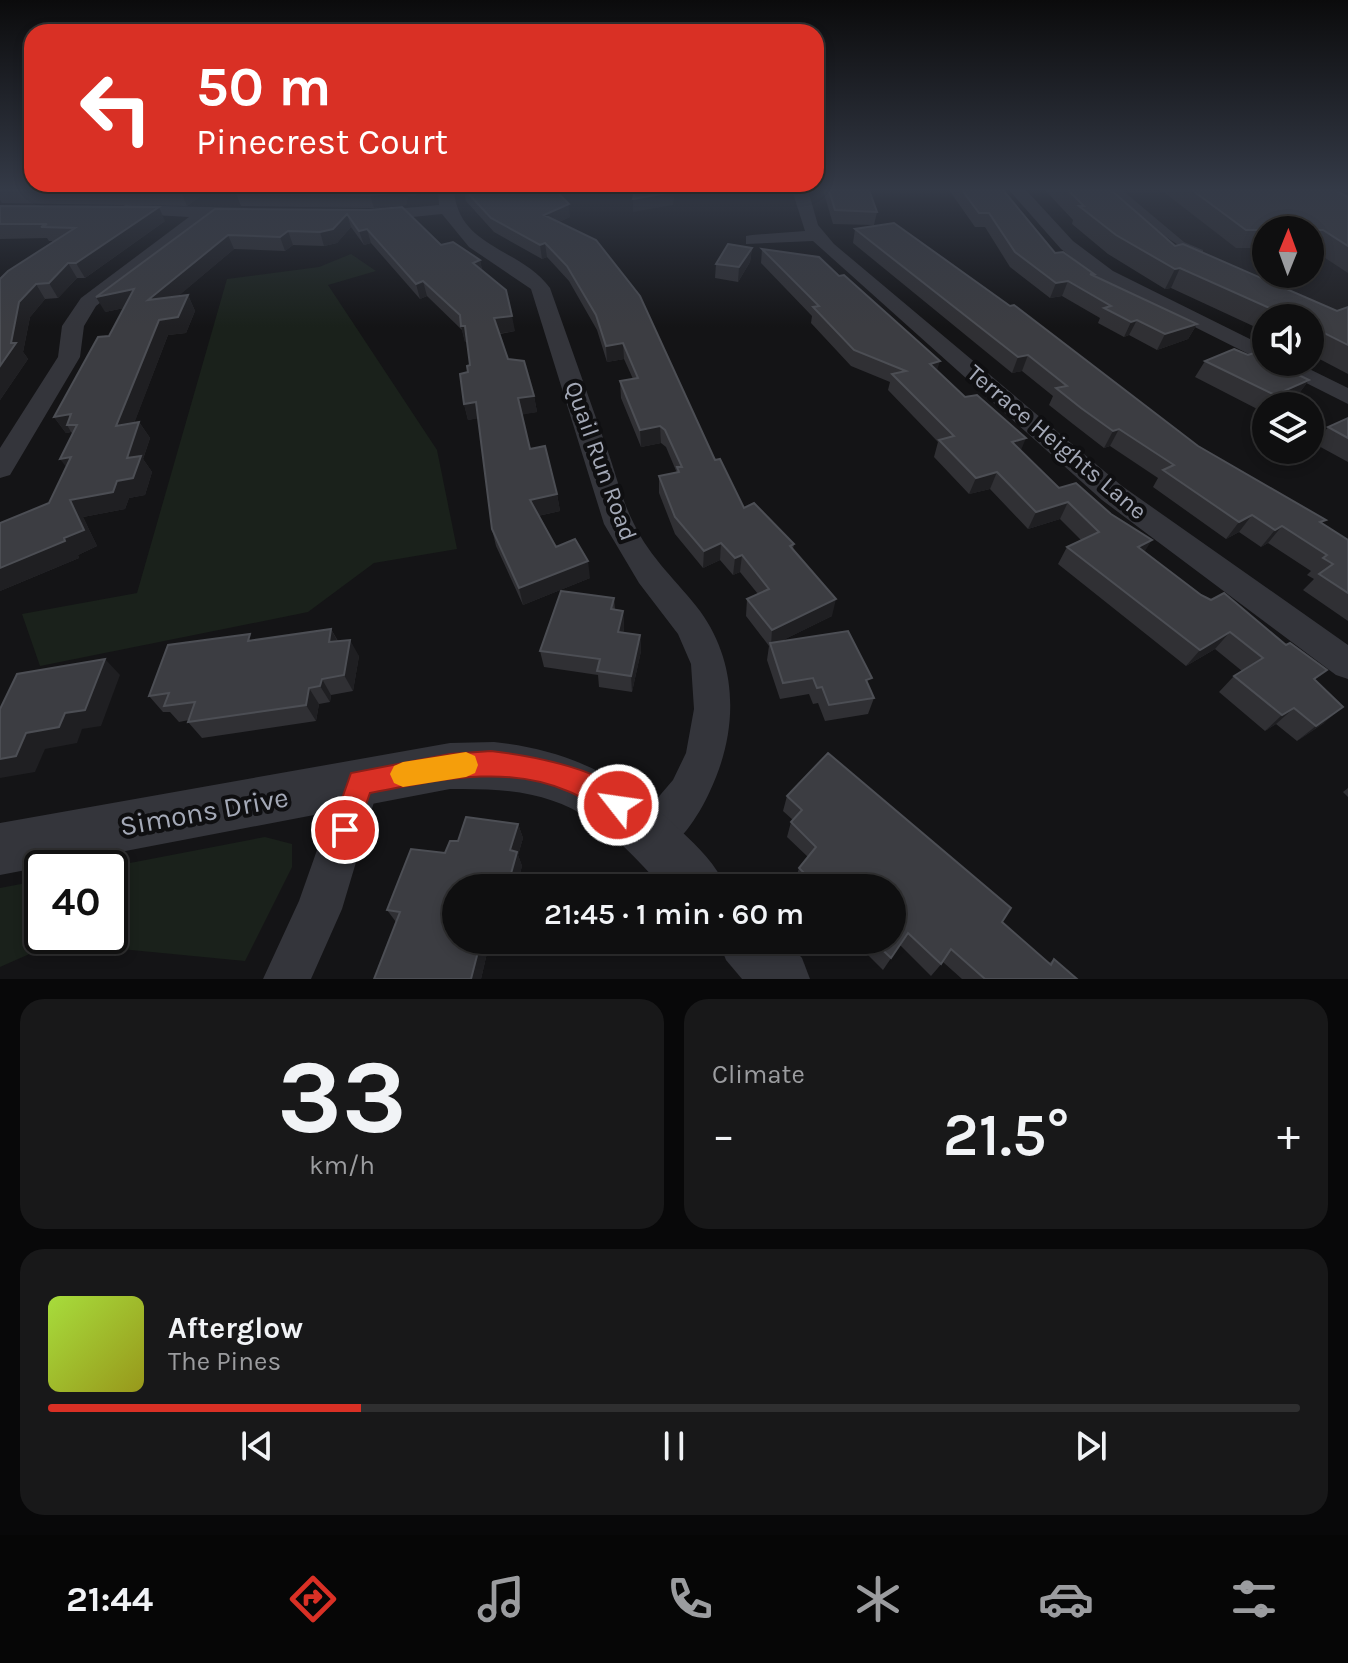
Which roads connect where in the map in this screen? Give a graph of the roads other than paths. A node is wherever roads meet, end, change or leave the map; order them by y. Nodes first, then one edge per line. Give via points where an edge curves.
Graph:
1 (175, 236) edge
2 (467, 236) edge
3 (807, 236) edge
4 (817, 236) edge
5 (1059, 236) edge
6 (1171, 236) edge
7 (752, 240) dead end
8 (1209, 257) edge
9 (1252, 349) edge
10 (1305, 376) edge
11 (1348, 397) edge
12 (0, 469) edge
13 (1348, 664) edge
14 (360, 782) junction
15 (652, 837) junction
16 (0, 849) edge
17 (686, 874) edge
18 (759, 954) edge
19 (287, 979) edge
20 (781, 979) edge

1 - 12 street via 78,315 69,357
2 - 15 street, Quail Run Road via 540,288 619,524 705,652 713,688 704,758 687,794
3 - 7 street
4 - 13 street, Terrace Heights Lane via 1112,493
5 - 9 street via 1106,275
6 - 8 lane
10 - 11 street
14 - 15 street, Simons Drive via 450,766 535,768 577,781 605,797
14 - 16 street, Simons Drive
14 - 19 street via 319,909
15 - 17 street, Simons Drive
18 - 20 street

